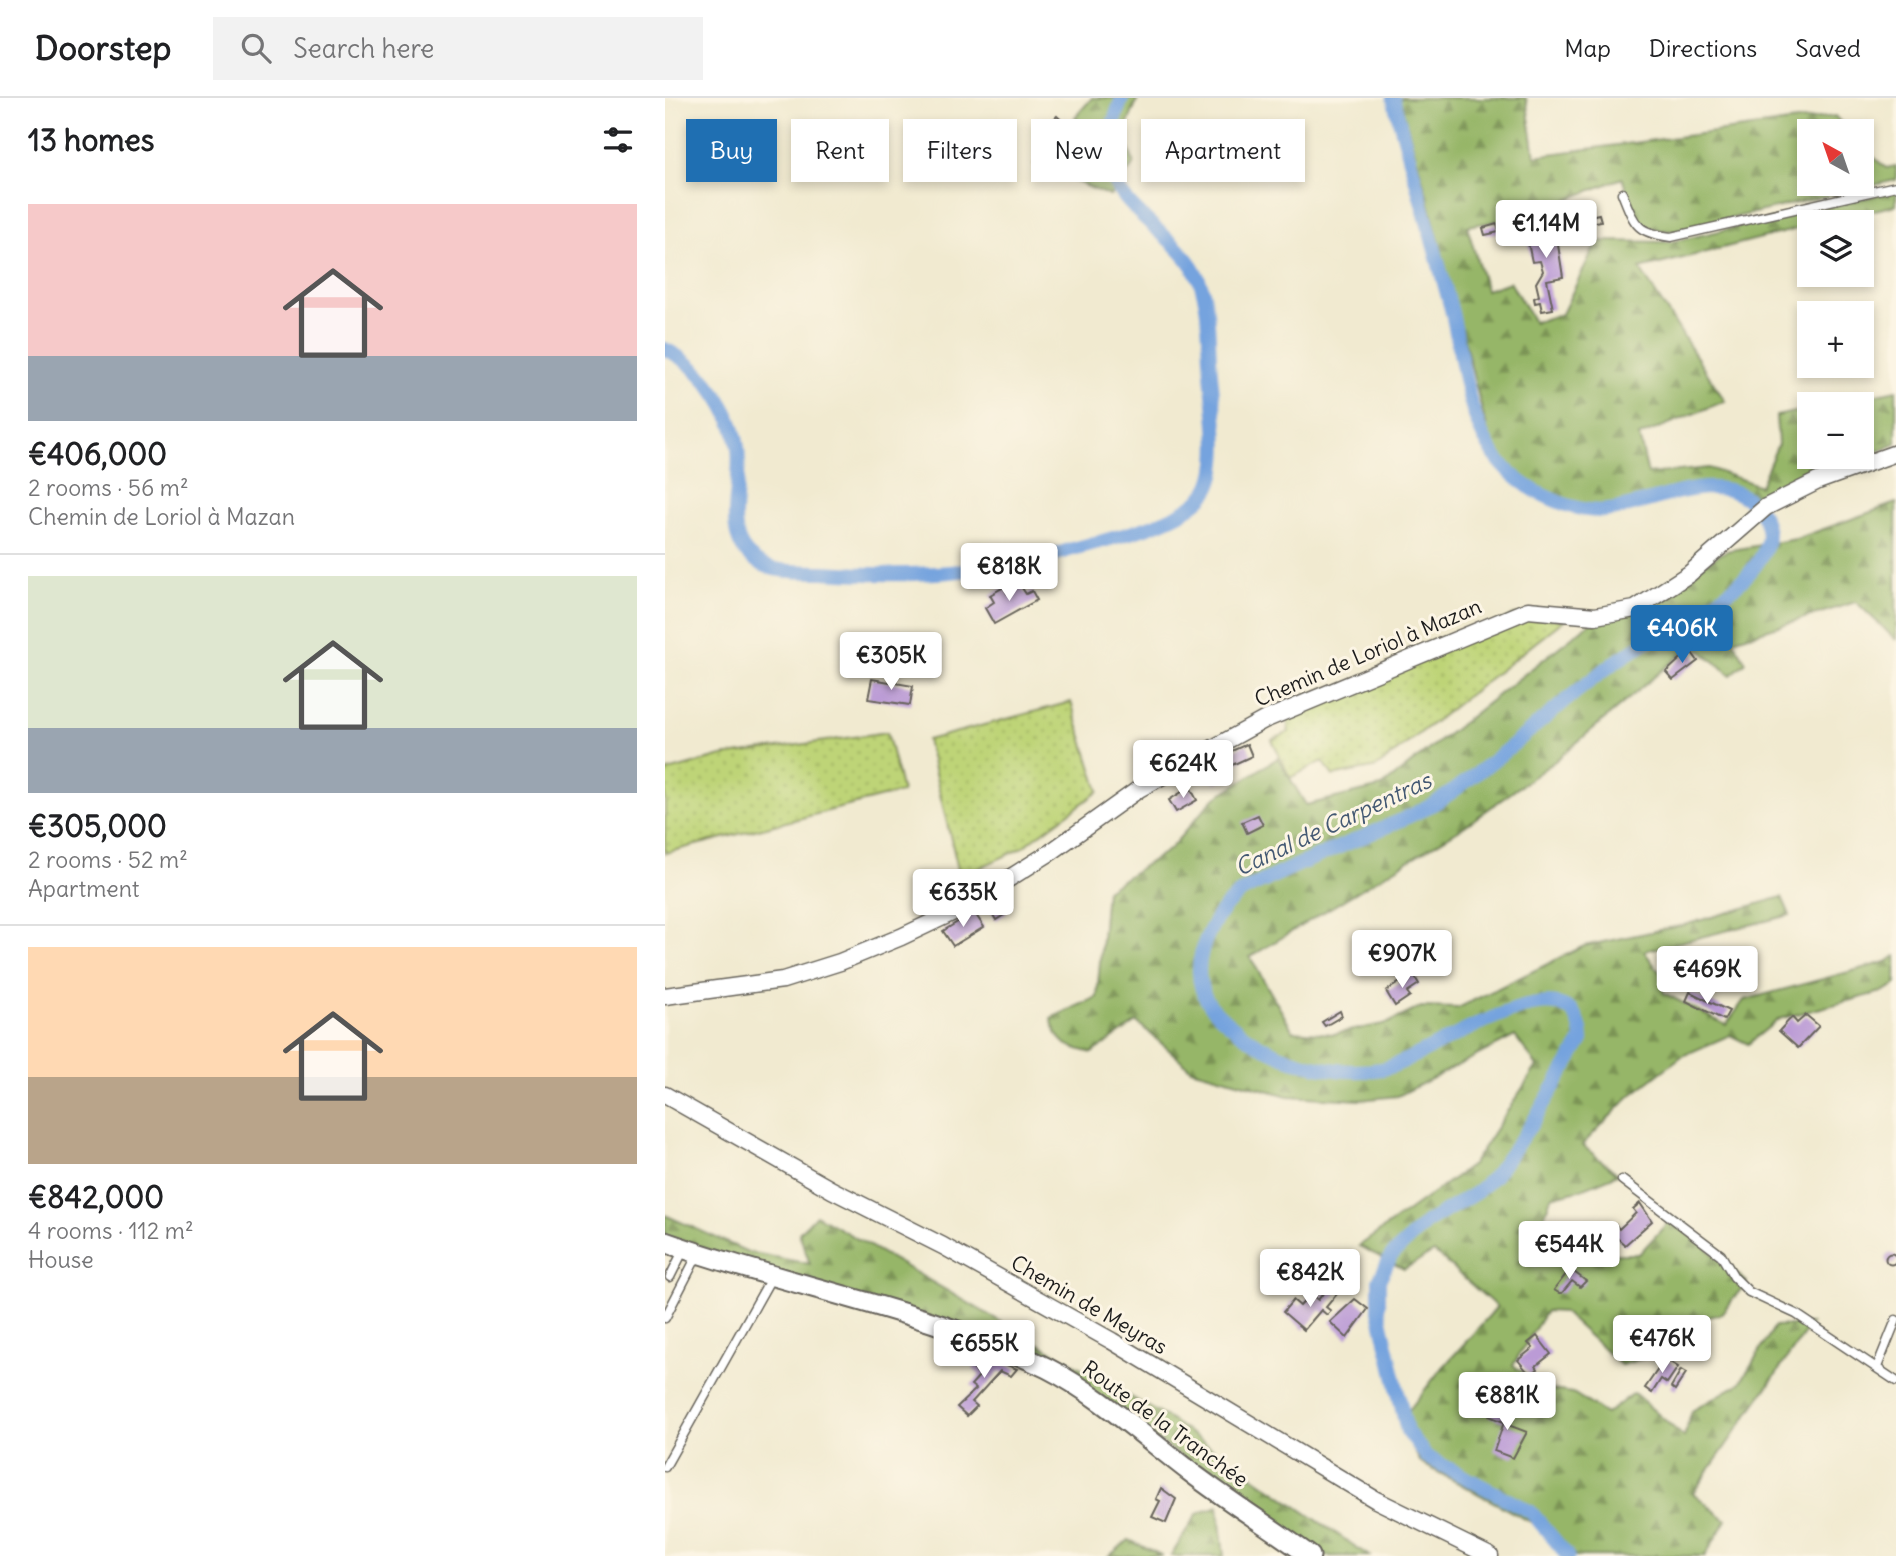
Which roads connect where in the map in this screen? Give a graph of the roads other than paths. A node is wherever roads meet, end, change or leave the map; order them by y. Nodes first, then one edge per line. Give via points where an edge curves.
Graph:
1 (1896, 186) edge
2 (1622, 193) dead end
3 (1896, 453) edge
4 (665, 996) edge
5 (665, 1095) edge
6 (1622, 1180) dead end
7 (682, 1248) edge
8 (670, 1277) dead end
9 (771, 1278) junction
10 (665, 1318) edge
11 (1896, 1320) edge
12 (1877, 1367) junction
13 (1896, 1381) edge
14 (665, 1467) edge
15 (1310, 1556) edge
16 (1490, 1556) edge

1 - 2 lane via 1671,237 1648,234 1634,224
3 - 4 street, Chemin de Loriol à Mazan via 1818,481 1760,511 1689,574 1635,609 1595,616 1528,610 1264,720 1139,789 962,908 901,937 783,980
5 - 16 street, Chemin de Meyras via 819,1184 943,1246 1100,1335 1376,1500
6 - 12 lane via 1721,1255 1749,1292 1796,1314
7 - 8 lane
7 - 9 street, Route de la Tranchée
7 - 10 lane
9 - 14 lane
9 - 15 street, Route de la Tranchée via 888,1308 1048,1369
11 - 12 lane
12 - 13 lane

